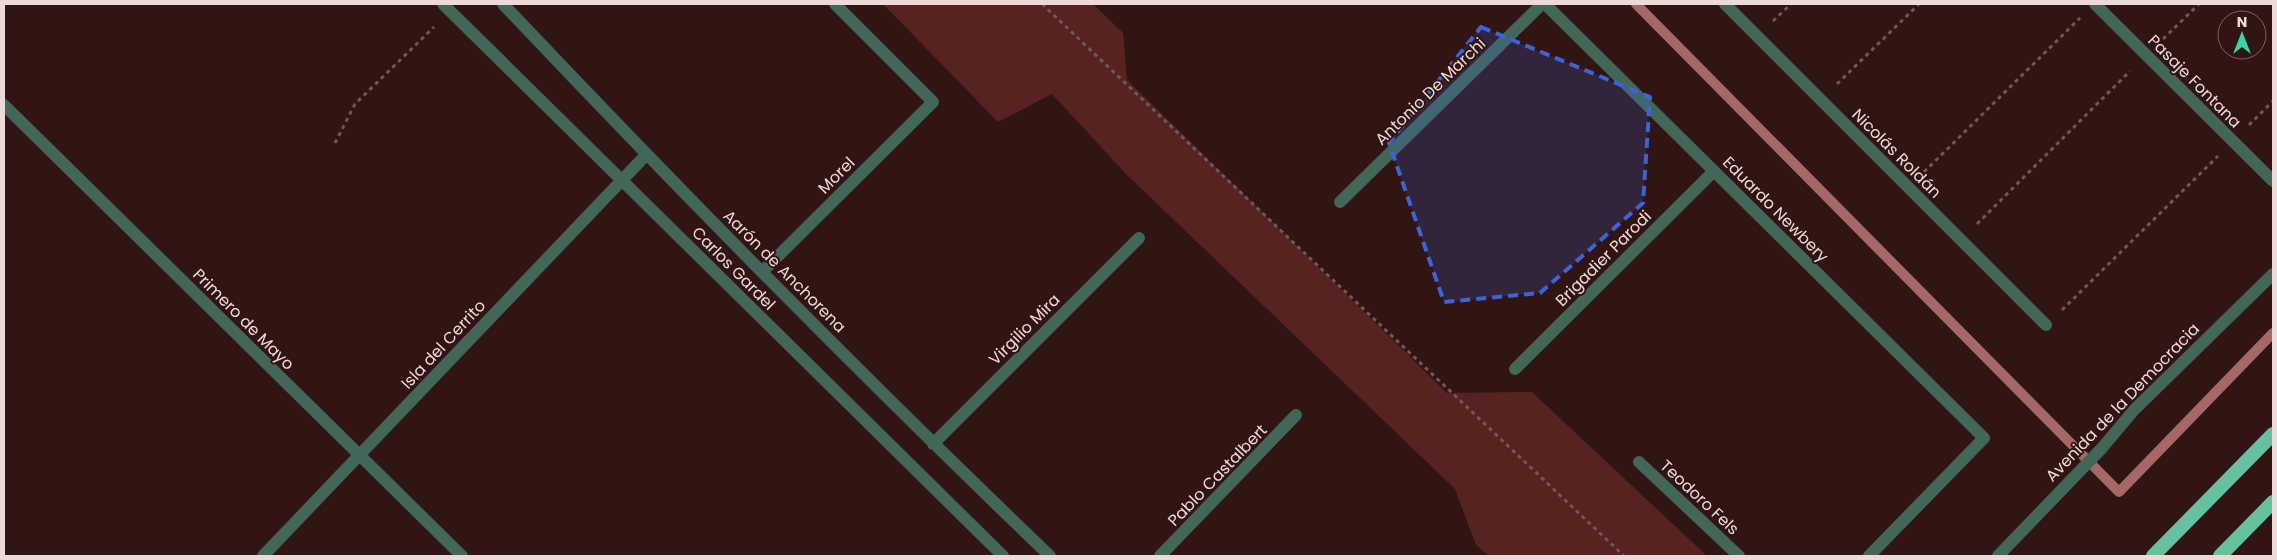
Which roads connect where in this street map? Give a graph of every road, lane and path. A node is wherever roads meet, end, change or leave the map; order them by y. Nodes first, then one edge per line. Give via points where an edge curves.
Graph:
1 (503, 4) edge
2 (835, 4) edge
3 (1042, 4) edge
4 (1543, 4) edge
5 (1725, 4) edge
6 (1918, 4) edge
7 (2095, 4) edge
8 (2199, 4) edge
9 (447, 8) edge
10 (2080, 17) dead end
11 (2147, 55) junction
12 (1821, 100) junction
13 (2273, 101) edge
14 (4, 105) edge
15 (2232, 141) junction
16 (335, 143) dead end
17 (646, 155) junction
18 (1714, 171) junction
19 (621, 180) junction
20 (2273, 181) edge
21 (1908, 187) junction
22 (1340, 202) dead end
23 (1139, 238) dead end
24 (1960, 240) junction
25 (763, 271) junction
26 (2273, 274) edge
27 (2046, 325) joint
28 (1514, 369) dead end
29 (1296, 415) dead end
30 (2273, 434) edge
31 (933, 444) junction
32 (360, 455) junction
33 (1639, 462) dead end
34 (2273, 502) edge
35 (263, 556) edge
36 (462, 556) edge
37 (1003, 556) edge
38 (1050, 556) edge
39 (1160, 556) edge
40 (1624, 556) edge
41 (1739, 556) edge
42 (1869, 556) edge
43 (1998, 556) edge
44 (2153, 556) edge
45 (2220, 556) edge

1 - 17 street, Aarón de Anchorena
2 - 25 street, Morel via 933,102
3 - 40 path
4 - 18 street, Eduardo Newbery
4 - 22 street, Antonio De Marchi
5 - 12 street, Nicolás Roldán
6 - 12 path
7 - 11 street, Pasaje Fontana
8 - 11 path
9 - 16 path via 355,104
9 - 19 street, Carlos Gardel
10 - 21 path
11 - 15 street, Pasaje Fontana
11 - 24 path
12 - 21 street, Nicolás Roldán
13 - 15 path
14 - 32 street, Primero de Mayo
15 - 20 street, Pasaje Fontana
15 - 27 path
17 - 19 street, Isla del Cerrito
17 - 25 street, Aarón de Anchorena
18 - 28 street, Brigadier Parodi
18 - 42 street, Eduardo Newbery via 1984,438
19 - 32 street, Isla del Cerrito
19 - 37 street, Carlos Gardel
21 - 24 street, Nicolás Roldán
23 - 31 street, Virgilio Mira
24 - 27 street, Nicolás Roldán
25 - 31 street, Aarón de Anchorena
26 - 43 street, Avenida de la Democracia via 2134,410
29 - 39 street, Pablo Castalbert
30 - 44 highway
31 - 38 street, Aarón de Anchorena
32 - 35 street, Isla del Cerrito
32 - 36 street, Primero de Mayo
33 - 41 street, Teodoro Fels
34 - 45 highway

